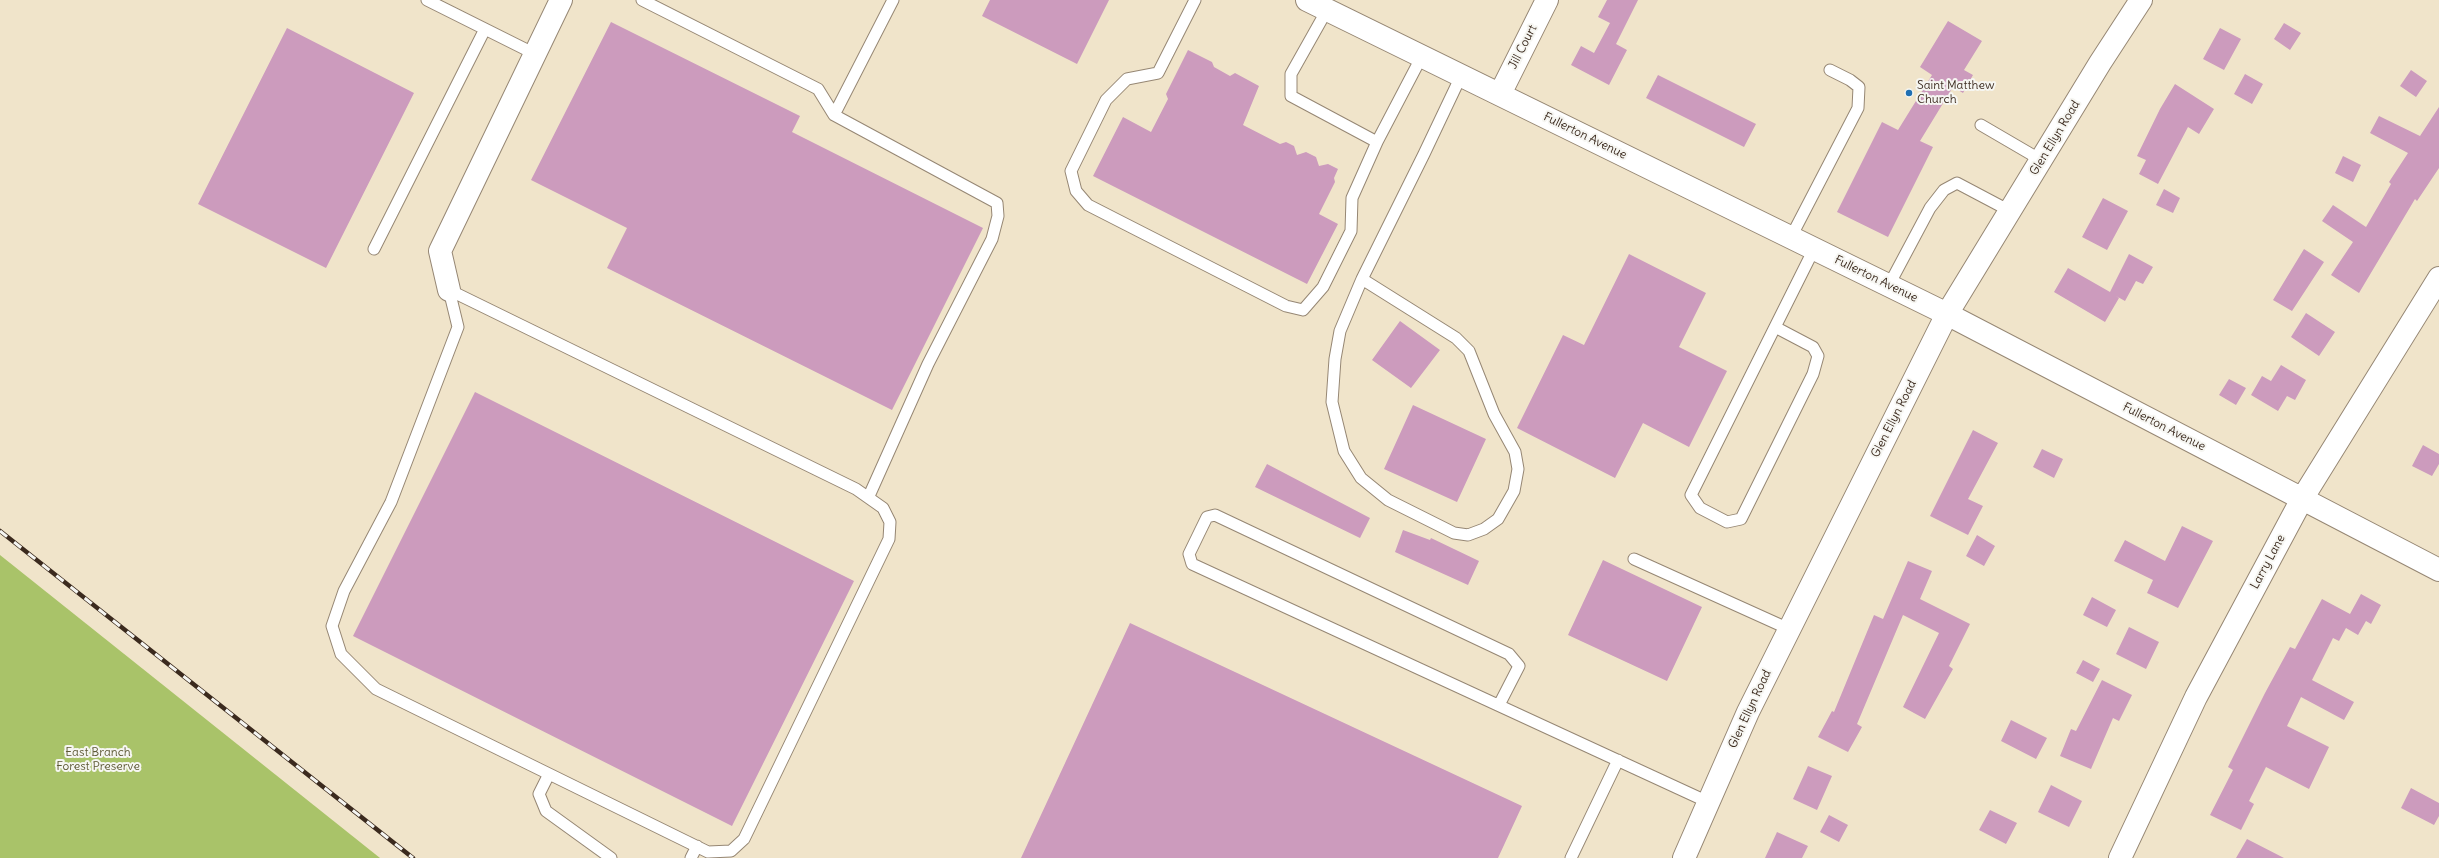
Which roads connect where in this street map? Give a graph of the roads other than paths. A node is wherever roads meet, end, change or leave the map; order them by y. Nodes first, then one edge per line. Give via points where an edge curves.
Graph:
1 (427, 0) edge
2 (561, 0) edge
3 (642, 0) edge
4 (893, 0) edge
5 (1195, 0) edge
6 (1307, 0) edge
7 (1547, 0) edge
8 (2141, 0) edge
9 (1327, 10) junction
10 (485, 29) junction
11 (535, 54) junction
12 (1422, 56) junction
13 (1830, 70) dead end
14 (1461, 76) junction
15 (1500, 94) junction
16 (834, 115) junction
17 (1981, 125) dead end
18 (1377, 142) junction
19 (2041, 160) junction
20 (2010, 211) junction
21 (1791, 237) junction
22 (1814, 248) junction
23 (374, 249) dead end
24 (2439, 278) edge
25 (1362, 279) junction
26 (1889, 286) junction
27 (449, 290) junction
28 (1947, 314) junction
29 (1775, 327) junction
30 (868, 496) junction
31 (2302, 499) junction
32 (1634, 559) dead end
33 (2439, 570) edge
34 (1789, 629) junction
35 (1498, 705) junction
36 (1618, 760) junction
37 (549, 774) junction
38 (1708, 802) junction
39 (697, 846) junction
40 (611, 858) edge
41 (691, 858) edge
42 (1571, 858) edge
43 (1684, 858) edge
44 (2120, 858) edge

1 - 10 lane
2 - 11 street
3 - 16 lane via 818,89
4 - 16 lane
5 - 18 lane via 1158,73 1127,79 1106,100 1071,171 1076,191 1088,205 1286,306 1303,310 1323,287 1351,231 1352,198
6 - 9 street, Fullerton Avenue
7 - 15 street, Jill Court
8 - 19 street, Glen Ellyn Road
9 - 12 street, Fullerton Avenue
9 - 18 lane via 1291,74 1291,96
10 - 11 lane
10 - 23 lane
11 - 27 street via 440,251
12 - 14 street, Fullerton Avenue
12 - 18 lane
13 - 21 lane via 1859,87 1858,108
14 - 15 street, Fullerton Avenue
14 - 25 lane
15 - 21 street, Fullerton Avenue
16 - 30 lane via 997,203 998,216 992,239 928,364
17 - 19 lane
19 - 20 street, Glen Ellyn Road
20 - 26 lane via 1957,183 1944,190 1930,208
20 - 28 street, Glen Ellyn Road
21 - 22 street, Fullerton Avenue
22 - 26 street, Fullerton Avenue
22 - 29 lane
24 - 31 street, Larry Lane
25 - 25 lane via 1340,332 1335,359 1332,402 1344,451 1361,478 1388,500 1454,533 1468,535 1484,529 1498,519 1514,491 1518,468 1515,452 1494,414 1469,351 1456,338
26 - 28 street, Fullerton Avenue
27 - 30 lane
27 - 37 lane via 458,328 391,502 344,591 332,626 341,654 376,689
28 - 31 street, Fullerton Avenue
28 - 34 street, Glen Ellyn Road
29 - 29 lane via 1690,495 1700,508 1727,522 1741,519 1812,374 1818,356 1812,347
30 - 39 lane via 884,508 890,522 889,539 744,839 731,851 708,852
31 - 33 street, Fullerton Avenue
31 - 44 street, Larry Lane via 2196,697
32 - 34 lane
34 - 38 street, Glen Ellyn Road
35 - 35 lane via 1192,564 1189,554 1207,517 1216,515 1509,654 1520,666
35 - 36 lane
36 - 38 lane
36 - 42 lane
37 - 39 lane
37 - 40 lane via 539,794 546,811
38 - 43 street, Glen Ellyn Road
39 - 41 lane

